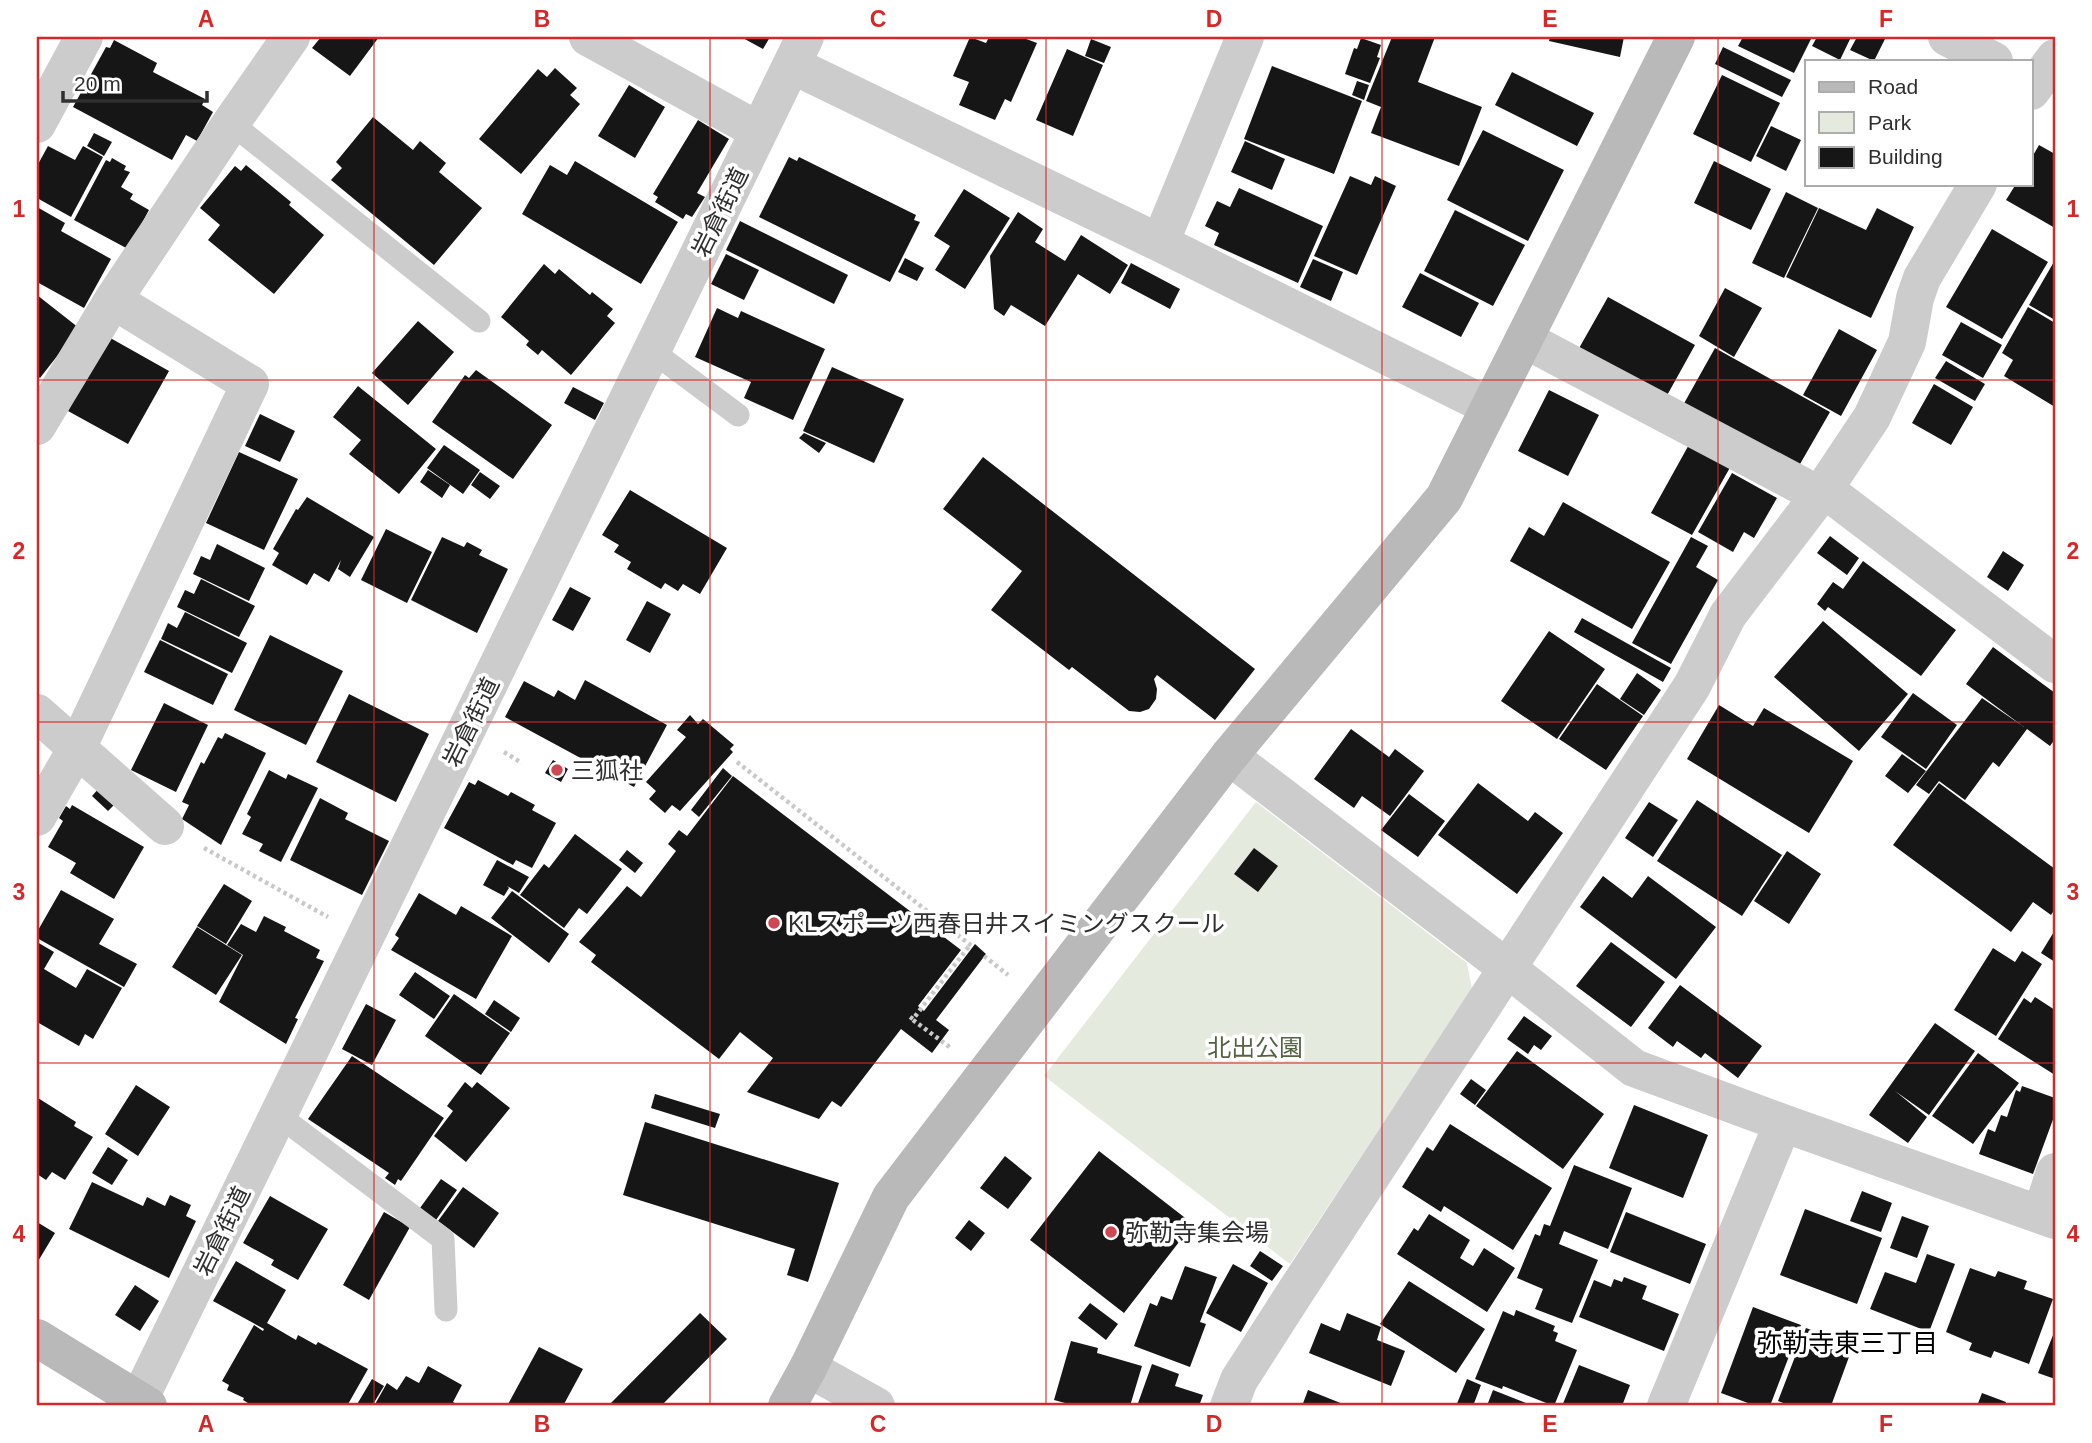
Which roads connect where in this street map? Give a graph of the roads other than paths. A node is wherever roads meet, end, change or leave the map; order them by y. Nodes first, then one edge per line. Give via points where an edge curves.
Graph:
1 (85, 37) edge
2 (291, 37) edge
3 (587, 37) edge
4 (1245, 37) edge
5 (1676, 37) edge
6 (1947, 37) edge
7 (799, 51) edge
8 (1992, 60) edge
9 (231, 123) junction
10 (37, 124) edge
11 (759, 131) junction
12 (1977, 186) edge
13 (1160, 243) junction
14 (113, 300) junction
15 (479, 321) dead end
16 (1524, 339) junction
17 (652, 351) junction
18 (1490, 407) junction
19 (738, 415) dead end
20 (37, 426) edge
21 (1821, 492) junction
22 (2055, 664) edge
23 (37, 713) edge
24 (77, 748) junction
25 (1229, 756) junction
26 (37, 817) edge
27 (165, 826) road end
28 (1507, 968) junction
29 (278, 1115) junction
30 (1783, 1123) junction
31 (2055, 1172) edge
32 (2048, 1217) edge
33 (446, 1310) dead end
34 (37, 1338) edge
35 (808, 1368) junction
36 (141, 1404) edge
37 (1674, 1404) edge
38 (788, 1406) edge
39 (876, 1406) edge
40 (1229, 1406) edge

1 - 10 street
2 - 9 street
3 - 11 street
4 - 13 street
5 - 16 street
6 - 8 street
7 - 11 street, 岩倉街道
7 - 13 street
9 - 14 street
9 - 15 lane
11 - 17 street, 岩倉街道
12 - 21 street via 1922,278 1907,342 1872,417
13 - 18 street
14 - 20 street
14 - 24 street via 250,384
16 - 18 street
16 - 21 street
17 - 19 lane
17 - 29 street, 岩倉街道
18 - 25 street via 1444,498
21 - 22 street
21 - 28 street via 1728,615 1692,687
23 - 24 street
24 - 26 street
24 - 27 street
25 - 28 street
25 - 35 street via 891,1197
28 - 30 street via 1634,1068
28 - 40 street via 1239,1380
29 - 33 lane via 443,1238
29 - 36 street, 岩倉街道
30 - 32 street
30 - 37 street
31 - 32 street
34 - 36 street
35 - 38 street
35 - 39 street

